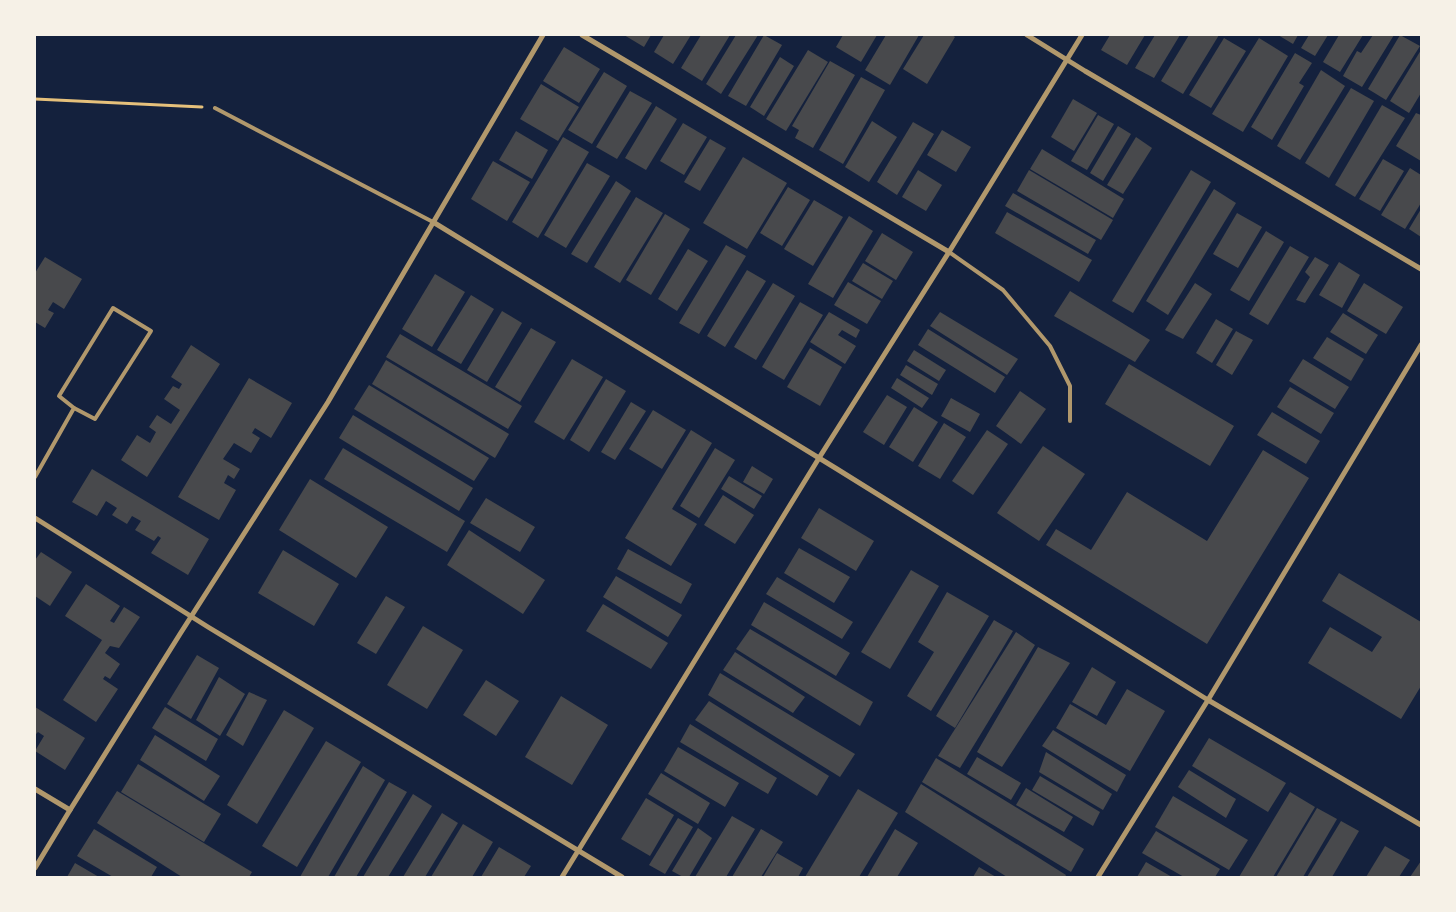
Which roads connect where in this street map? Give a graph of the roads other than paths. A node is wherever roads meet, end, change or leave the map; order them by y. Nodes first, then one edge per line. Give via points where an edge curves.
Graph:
1 (543, 35) edge
2 (582, 35) edge
3 (1027, 35) edge
4 (1082, 35) edge
5 (1068, 60) junction
6 (215, 108) road end
7 (433, 222) junction
8 (948, 252) junction
9 (1421, 269) edge
10 (1421, 344) edge
11 (74, 408) junction
12 (1070, 421) dead end
13 (819, 458) junction
14 (35, 476) edge
15 (35, 518) edge
16 (191, 616) junction
17 (1208, 700) junction
18 (35, 788) edge
19 (70, 810) junction
20 (1421, 825) edge
21 (578, 850) junction
22 (35, 868) edge
23 (562, 877) edge
24 (622, 877) edge
25 (1098, 877) edge

1 - 7 street
2 - 8 street
3 - 5 street
4 - 5 street
5 - 8 street
5 - 9 street
6 - 7 lane
7 - 13 street
7 - 16 street via 328,402
8 - 12 lane via 1003,290 1050,346 1070,386
8 - 13 street
10 - 17 street
11 - 11 lane via 95,419 151,331 113,308 59,396
11 - 14 lane
13 - 17 street
13 - 21 street
15 - 16 street
16 - 19 street
16 - 21 street
17 - 20 street
17 - 25 street
18 - 19 street
19 - 22 street
21 - 23 street
21 - 24 street

